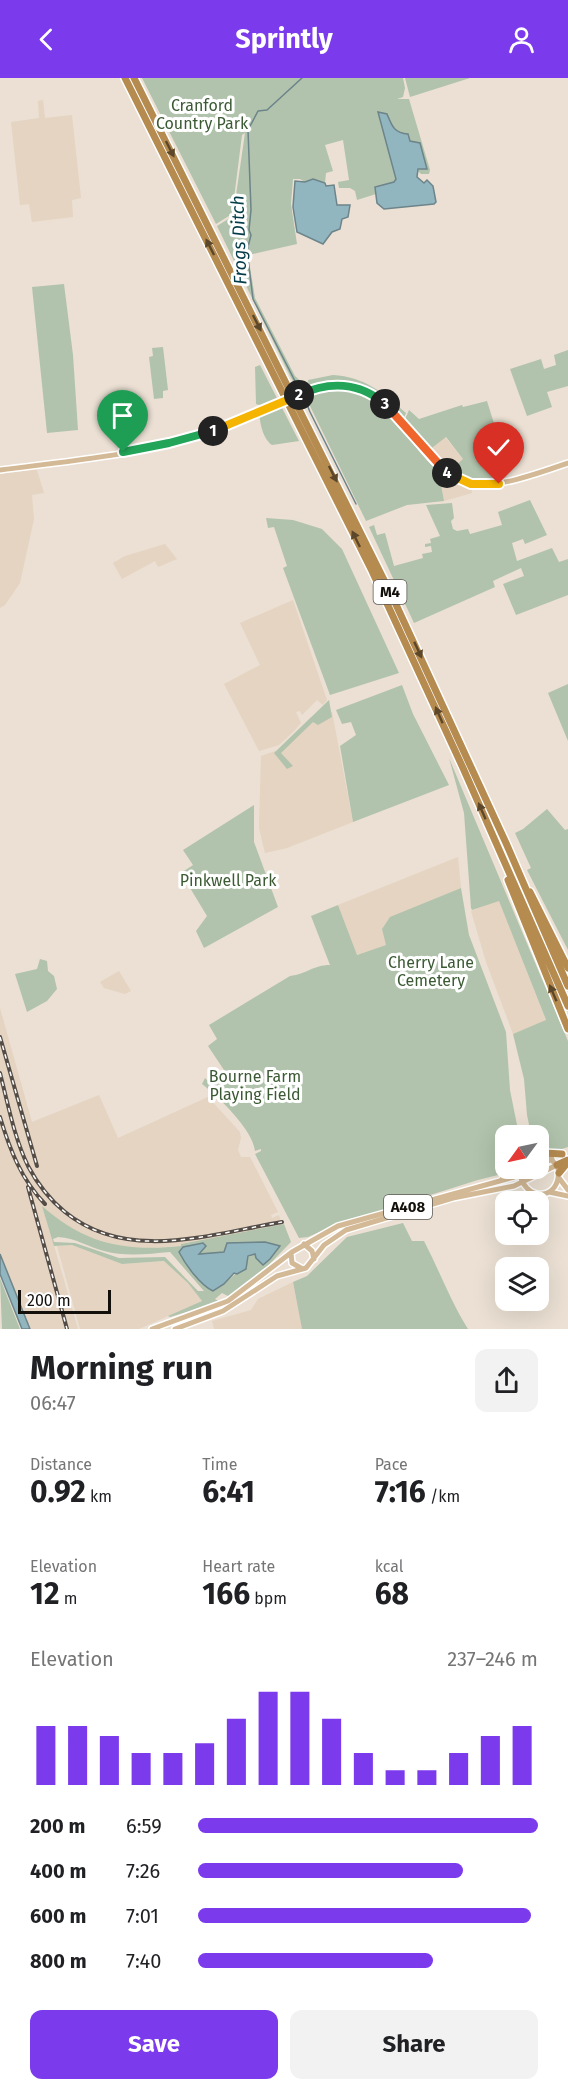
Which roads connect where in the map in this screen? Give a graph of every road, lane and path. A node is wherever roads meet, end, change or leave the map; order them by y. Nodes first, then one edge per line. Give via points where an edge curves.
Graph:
1 (125, 78) edge
2 (135, 78) edge
3 (568, 463) edge
4 (0, 470) edge
5 (501, 854) junction
6 (518, 872) junction
7 (568, 968) edge
8 (568, 986) edge
9 (568, 1006) edge
10 (568, 1029) edge
11 (565, 1152) edge
12 (549, 1153) edge
13 (549, 1158) edge
14 (568, 1161) edge
15 (555, 1162) junction
16 (549, 1163) edge
17 (559, 1175) junction
18 (503, 1179) edge
19 (521, 1179) edge
20 (523, 1183) junction
21 (503, 1188) junction
22 (568, 1190) edge
23 (523, 1191) edge
24 (529, 1191) edge
25 (549, 1192) joint
26 (568, 1196) edge
27 (304, 1244) junction
28 (292, 1252) junction
29 (314, 1259) junction
30 (303, 1269) junction
31 (152, 1329) edge
32 (175, 1329) edge

5 -> 1 highway, M4 via 372,572
2 -> 6 highway, M4 via 384,577
3 - 4 main road, bridge via 499,484 471,484 451,476 369,393 339,385 311,389 188,439
5 - 9 highway, M4
10 -> 5 highway, M4 via 511,890
6 - 7 highway, M4
6 - 8 highway, M4
11 - 12 highway
11 - 15 highway
13 - 15 main road
14 - 15 highway
14 - 17 highway
15 - 16 main road
15 - 17 main road
15 - 20 main road, A408
17 - 22 main road
17 - 25 main road
18 - 27 main road, A408 via 338,1226
19 - 20 main road
20 - 21 main road, A408
20 - 24 main road
21 - 23 main road, A408
21 - 29 main road, A408 via 357,1226 332,1238
25 - 26 main road, A408
27 - 28 main road, A408
27 - 29 main road
28 - 30 main road via 292,1263
28 - 31 main road, A408 via 228,1301
29 - 30 main road, A408
30 - 32 main road, A408 via 277,1276 223,1311

